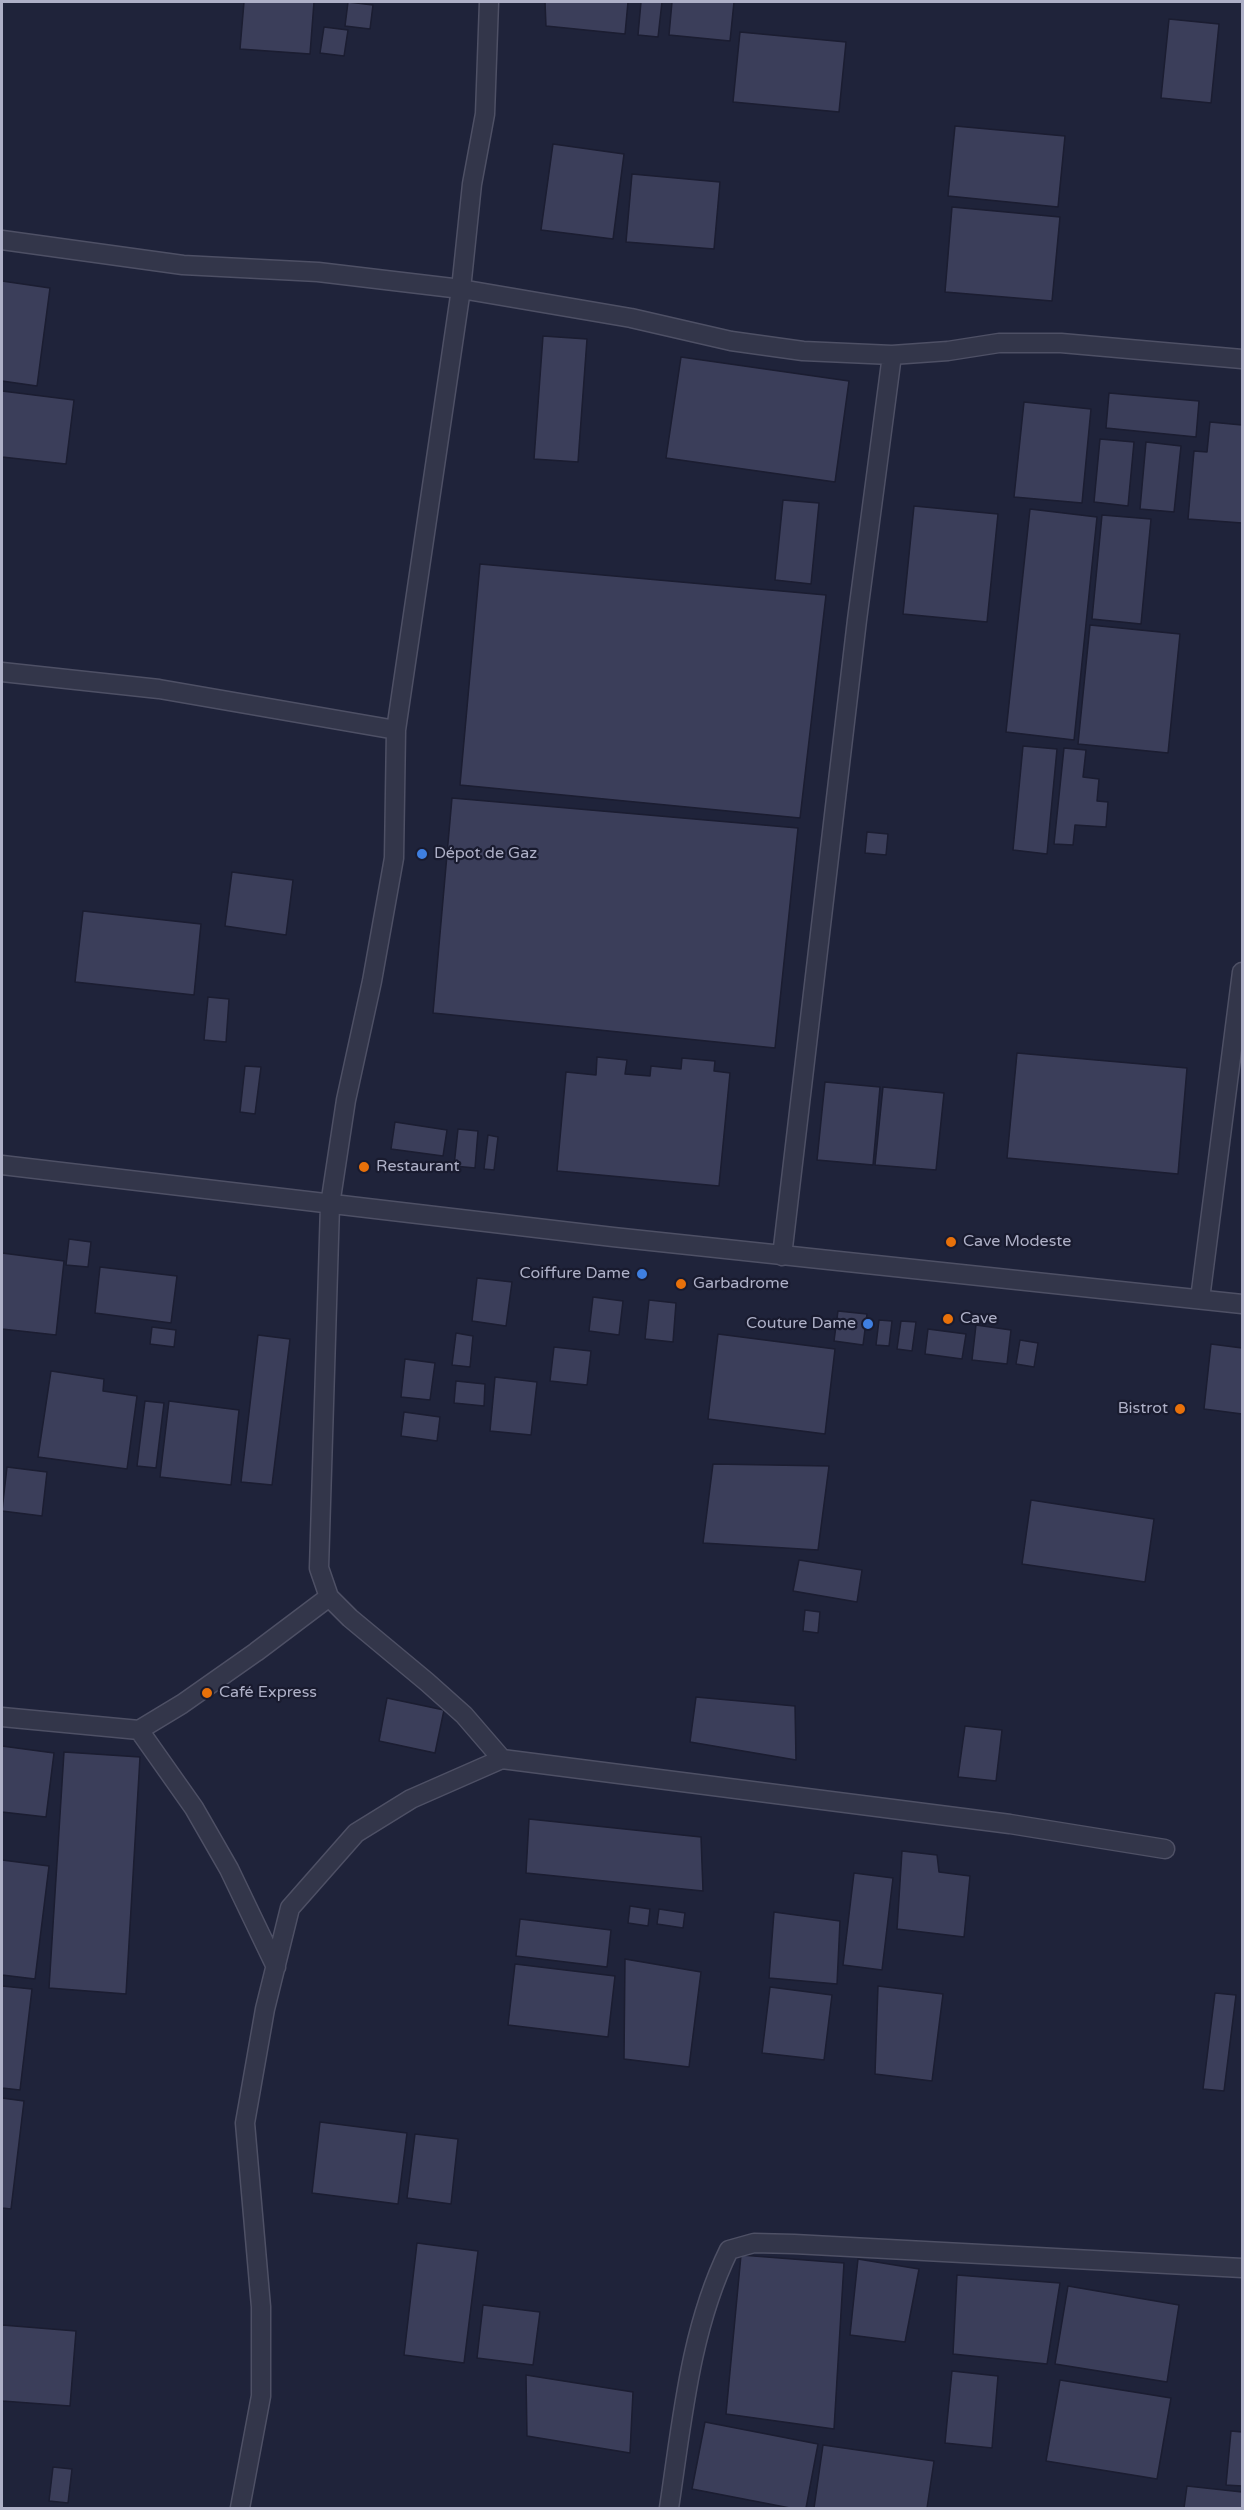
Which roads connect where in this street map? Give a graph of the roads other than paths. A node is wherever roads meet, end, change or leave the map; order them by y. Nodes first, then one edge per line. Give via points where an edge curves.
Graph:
1 (489, 2) edge
2 (2, 240) edge
3 (460, 289) junction
4 (892, 355) junction
5 (1242, 359) edge
6 (2, 672) edge
7 (396, 730) junction
8 (1242, 972) edge
9 (2, 1165) edge
10 (330, 1205) junction
11 (782, 1256) junction
12 (1200, 1299) junction
13 (1242, 1304) edge
14 (329, 1597) junction
15 (2, 1718) edge
16 (139, 1730) junction
17 (502, 1759) junction
18 (1165, 1848) dead end
19 (276, 1967) junction
20 (1242, 2268) edge
21 (240, 2508) edge
22 (669, 2508) edge

1 - 3 street via 485,114
2 - 3 street via 183,265 318,272
3 - 4 street via 631,318 731,341 803,351
3 - 7 street
4 - 5 street via 999,343 1061,343
4 - 11 street via 855,631
6 - 7 street via 159,689
7 - 10 street via 394,858 346,1100
8 - 12 street
9 - 10 street
10 - 11 street
10 - 14 street via 320,1568
11 - 12 street
12 - 13 street
14 - 16 street via 228,1672
14 - 17 street via 464,1715
15 - 16 street
16 - 19 street via 194,1808 229,1869
17 - 18 street via 1010,1824
17 - 19 street via 411,1799 356,1833 290,1908
19 - 21 street via 245,2124 261,2307 261,2385
20 - 22 street via 794,2244 754,2243 729,2250 716,2277 688,2378

